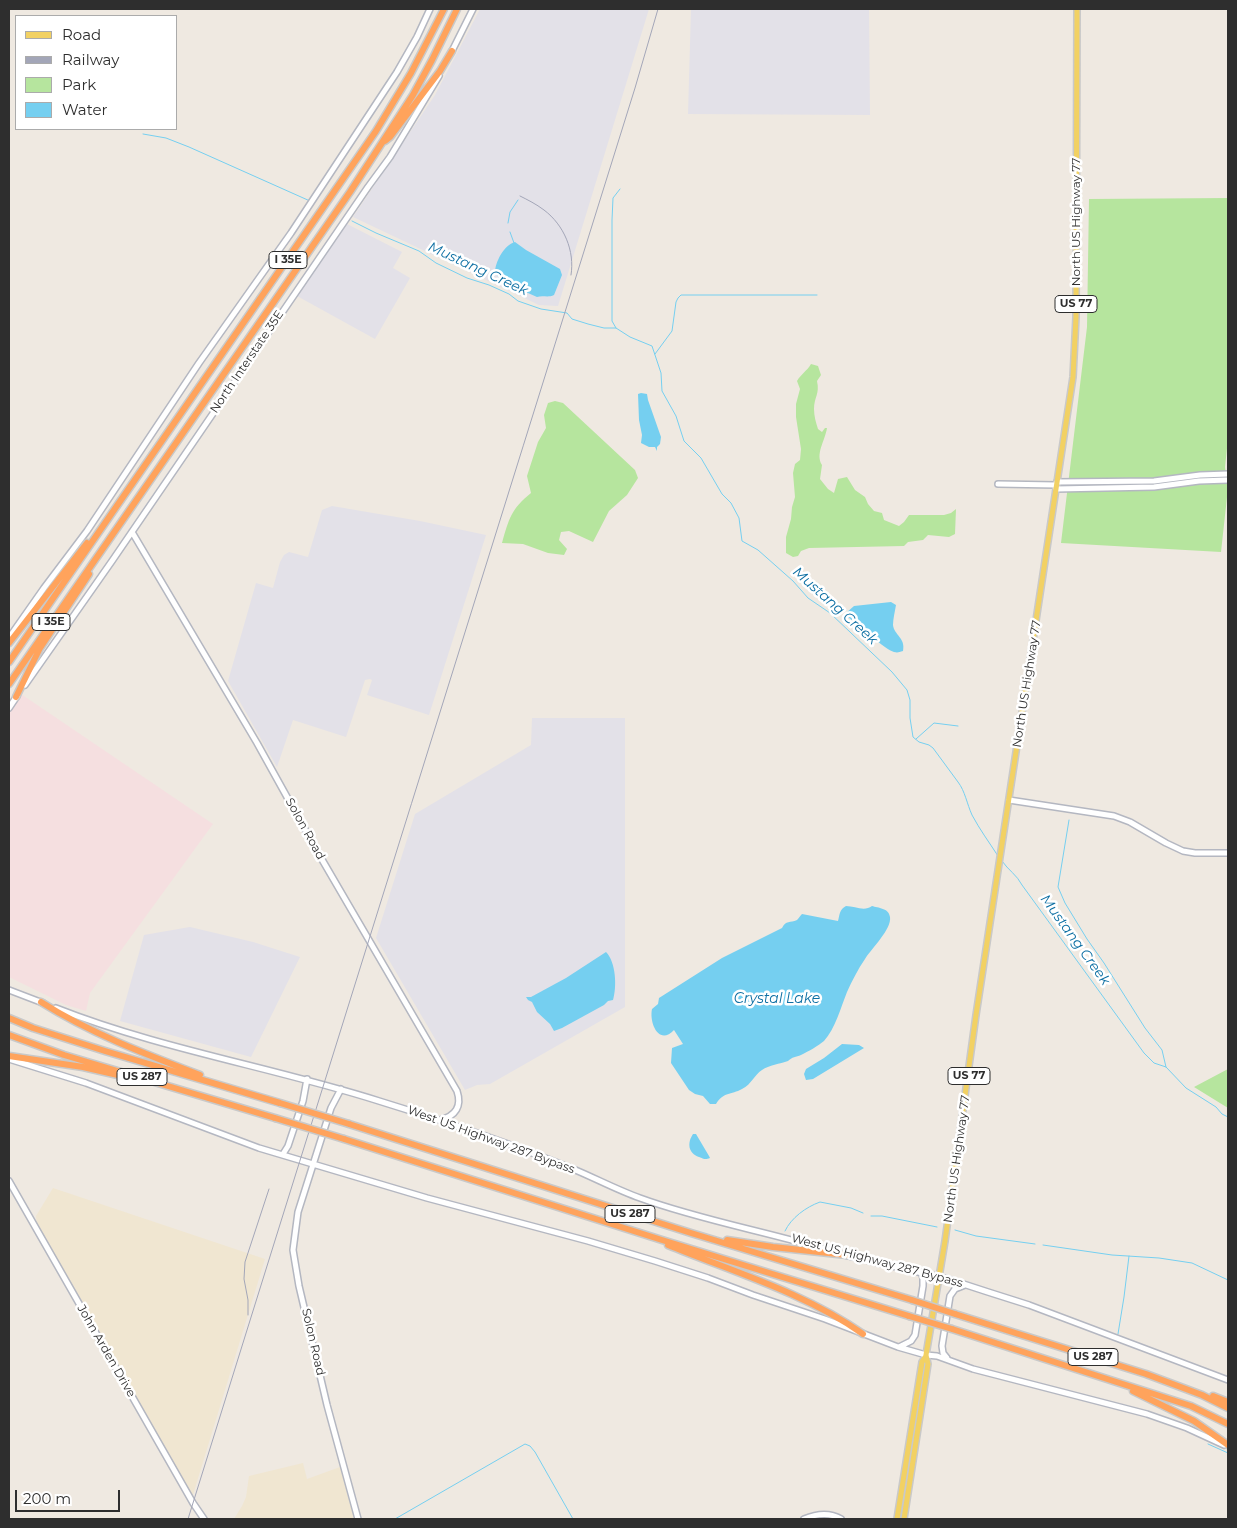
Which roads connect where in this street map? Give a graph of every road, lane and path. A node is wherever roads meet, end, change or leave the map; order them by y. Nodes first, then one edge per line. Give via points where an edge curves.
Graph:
1 (430, 9) edge
2 (439, 9) edge
3 (444, 9) edge
4 (457, 9) edge
5 (473, 9) edge
6 (1077, 9) edge
7 (452, 51) junction
8 (402, 89) junction
9 (380, 144) junction
10 (1228, 474) edge
11 (1228, 480) edge
12 (998, 484) dead end
13 (1056, 485) junction
14 (119, 503) junction
15 (132, 532) junction
16 (93, 560) junction
17 (9, 641) edge
18 (9, 662) edge
19 (9, 684) edge
20 (16, 698) junction
21 (9, 708) edge
22 (1009, 800) junction
23 (1228, 853) edge
24 (9, 990) edge
25 (41, 1002) junction
26 (9, 1018) edge
27 (9, 1035) edge
28 (9, 1057) edge
29 (307, 1080) junction
30 (216, 1084) junction
31 (175, 1087) junction
32 (341, 1089) junction
33 (438, 1121) junction
34 (283, 1154) junction
35 (313, 1163) junction
36 (9, 1181) edge
37 (684, 1231) junction
38 (662, 1240) junction
39 (847, 1256) junction
40 (920, 1272) junction
41 (939, 1277) junction
42 (966, 1284) junction
43 (863, 1334) junction
44 (898, 1347) junction
45 (926, 1355) junction
46 (950, 1360) junction
47 (1112, 1380) junction
48 (1228, 1380) edge
49 (1194, 1392) junction
50 (1228, 1402) edge
51 (1228, 1408) edge
52 (1228, 1424) edge
53 (1228, 1446) edge
54 (904, 1472) junction
55 (911, 1474) junction
56 (204, 1519) edge
57 (358, 1519) edge
58 (804, 1519) edge
59 (841, 1519) edge
60 (897, 1519) edge
61 (904, 1519) edge

1 - 17 main road via 397,72 302,217
2 - 8 highway
3 - 8 highway, I 35E
4 - 9 highway, I 35E via 413,95
5 - 7 main road, North Interstate 35E
6 - 13 main road, North US Highway 77 / US 77 via 1075,358
7 - 9 highway via 394,132
7 - 15 main road, North Interstate 35E via 390,157
8 - 14 highway, I 35E
9 - 16 highway, I 35E
10 - 13 main road
11 - 13 main road via 1154,488
12 - 13 main road
13 - 22 main road, North US Highway 77 / US 77
14 - 17 highway
14 - 18 highway, I 35E
15 - 20 main road, North Interstate 35E
15 - 33 main road, Solon Road via 456,1090 460,1101 457,1109 450,1117
16 - 19 highway, I 35E
16 - 20 highway via 90,572 40,648
20 - 21 main road, North Interstate 35E
22 - 23 main road via 1114,816 1183,851
22 - 41 main road, North US Highway 77 / US 77
24 - 25 main road, West US Highway 287 Bypass
25 - 29 main road, West US Highway 287 Bypass via 150,1039
25 - 30 highway via 97,1033
26 - 30 highway, US 287 via 32,1028
27 - 31 highway, US 287 via 64,1055
28 - 31 highway via 83,1067
28 - 34 main road
29 - 32 main road, West US Highway 287 Bypass
29 - 34 main road via 303,1101
30 - 37 highway, US 287, bridge
31 - 38 highway, US 287, bridge
32 - 33 main road, West US Highway 287 Bypass
32 - 35 main road, Solon Road via 331,1108
33 - 39 main road, West US Highway 287 Bypass via 565,1166 641,1198
34 - 35 main road
35 - 43 main road via 655,1261
35 - 57 main road, Solon Road via 298,1212 294,1256 327,1405
36 - 56 main road, John Arden Drive
37 - 39 highway via 739,1243
37 - 49 highway, US 287, bridge via 912,1300
38 - 43 highway via 666,1245 808,1302
38 - 47 highway, US 287, bridge
39 - 40 main road, West US Highway 287 Bypass
40 - 41 main road, West US Highway 287 Bypass
40 - 44 main road via 923,1286 915,1334 911,1341
41 - 42 main road, West US Highway 287 Bypass
41 - 45 main road, North US Highway 77 / US 77
42 - 46 main road via 955,1289 950,1296 942,1346 944,1356
42 - 48 main road, West US Highway 287 Bypass
43 - 44 main road
44 - 45 main road
45 - 46 main road
45 - 54 main road, North US Highway 77 / US 77 via 922,1362
45 - 55 main road, North US Highway 77 / US 77 via 928,1364
46 - 53 main road via 1147,1414
47 - 52 highway, US 287 via 1191,1406
47 - 53 highway via 1194,1421
49 - 50 highway
49 - 51 highway, US 287
54 - 55 main road
54 - 60 main road, North US Highway 77 / US 77
55 - 61 main road, North US Highway 77 / US 77
58 - 59 main road via 820,1514

